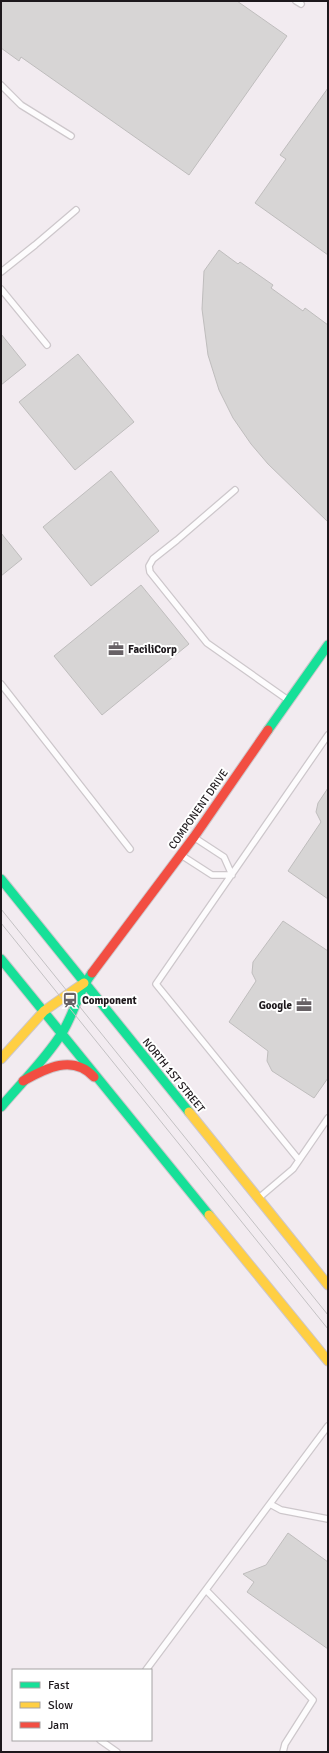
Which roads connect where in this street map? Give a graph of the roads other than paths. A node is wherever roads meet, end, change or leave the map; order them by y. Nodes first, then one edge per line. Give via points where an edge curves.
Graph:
1 (1, 84) edge
2 (71, 136) dead end
3 (76, 210) dead end
4 (1, 272) edge
5 (1, 289) edge
6 (47, 345) dead end
7 (235, 490) dead end
8 (328, 645) edge
9 (2, 688) edge
10 (289, 701) junction
11 (328, 735) edge
12 (194, 837) junction
13 (130, 849) dead end
14 (181, 854) junction
15 (232, 875) junction
16 (1, 879) edge
17 (1, 958) edge
18 (84, 984) junction
19 (44, 1011) junction
20 (62, 1033) junction
21 (1, 1060) edge
22 (23, 1082) junction
23 (110, 1092) junction
24 (1, 1107) edge
25 (328, 1118) edge
26 (299, 1160) junction
27 (258, 1199) junction
28 (328, 1286) edge
29 (328, 1361) edge
30 (328, 1426) edge
31 (270, 1504) junction
32 (328, 1520) edge
33 (206, 1590) junction
34 (147, 1669) edge
35 (101, 1741) edge
36 (117, 1752) edge
37 (283, 1752) edge

1 - 2 lane via 21,105
3 - 4 lane
5 - 6 lane
7 - 10 lane via 153,559 149,566 150,572 207,643
8 - 10 main road, COMPONENT DRIVE
9 - 13 lane
10 - 12 main road, COMPONENT DRIVE
11 - 15 lane
12 - 14 main road, COMPONENT DRIVE
12 - 15 lane via 224,857
14 - 15 lane via 212,875
14 - 18 main road, COMPONENT DRIVE
15 - 26 lane via 156,984
16 - 18 main road, NORTH 1ST STREET
17 - 19 main road
18 - 19 main road, COMPONENT DRIVE
18 - 20 main road, COMPONENT DRIVE
18 - 27 main road, NORTH 1ST STREET
19 - 20 main road
19 - 21 main road, COMPONENT DRIVE
20 - 22 main road, COMPONENT DRIVE
20 - 23 main road
22 - 23 main road via 44,1069 73,1066 85,1069
22 - 24 main road, COMPONENT DRIVE
23 - 29 main road
25 - 26 lane
26 - 27 lane via 293,1169
27 - 28 main road, NORTH 1ST STREET
30 - 31 lane
31 - 32 lane via 281,1510
31 - 33 lane
33 - 34 lane
33 - 37 lane via 313,1700 285,1744
35 - 36 lane

